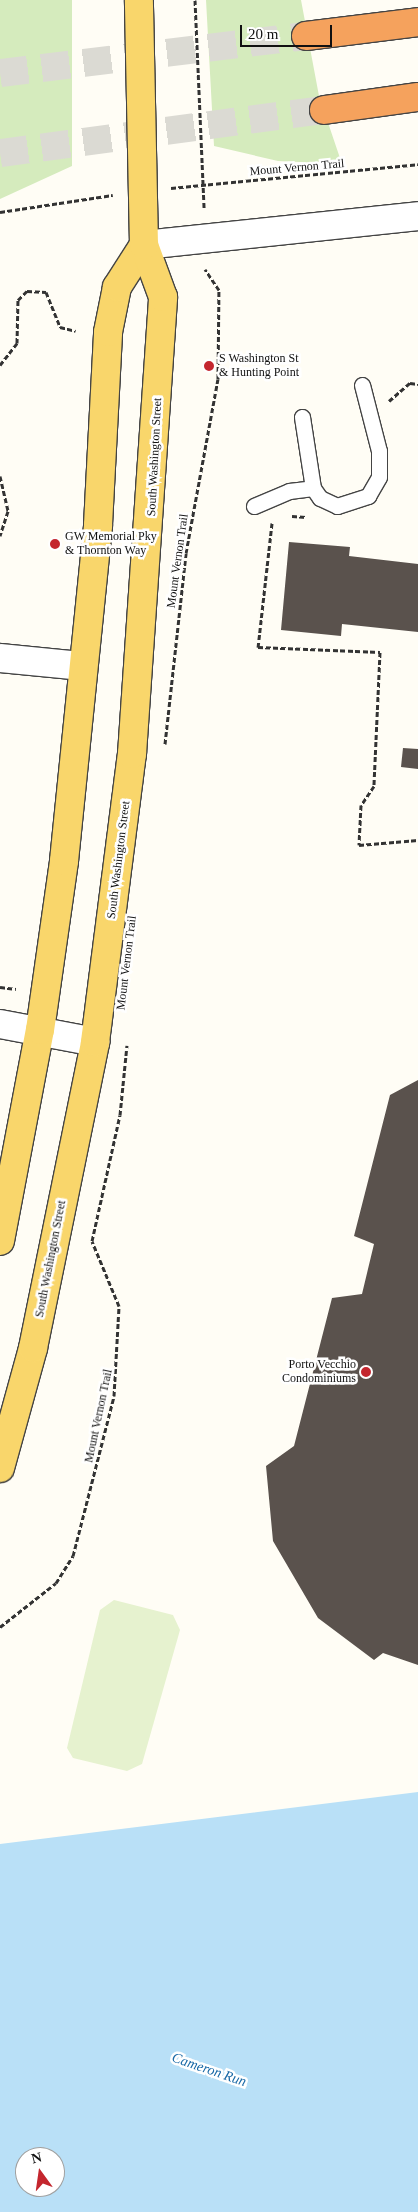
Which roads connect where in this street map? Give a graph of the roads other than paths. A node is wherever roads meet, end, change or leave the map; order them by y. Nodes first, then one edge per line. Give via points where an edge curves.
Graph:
1 (139, 0) edge
2 (418, 22) edge
3 (306, 36) tunnel mouth
4 (418, 97) edge
5 (324, 110) tunnel mouth
6 (418, 216) edge
7 (144, 245) junction
8 (362, 385) dead end
9 (302, 417) dead end
10 (313, 488) junction
11 (254, 506) dead end
12 (0, 658) edge
13 (82, 666) junction
14 (0, 1024) edge
15 (40, 1030) junction
16 (95, 1042) junction
17 (0, 1241) edge
18 (0, 1468) edge

1 - 7 main road, South Washington Street
2 - 3 highway
4 - 5 highway
6 - 7 street
7 - 13 main road via 117,287 108,332 98,525
7 - 16 main road, South Washington Street via 163,297 152,500 132,754
8 - 10 lane via 379,451 379,477 374,489 363,500 337,506 320,498
9 - 10 lane
10 - 11 lane via 289,491
12 - 13 street
13 - 15 main road via 64,861
14 - 15 street
15 - 16 street
15 - 17 main road
16 - 18 main road, South Washington Street via 33,1348

